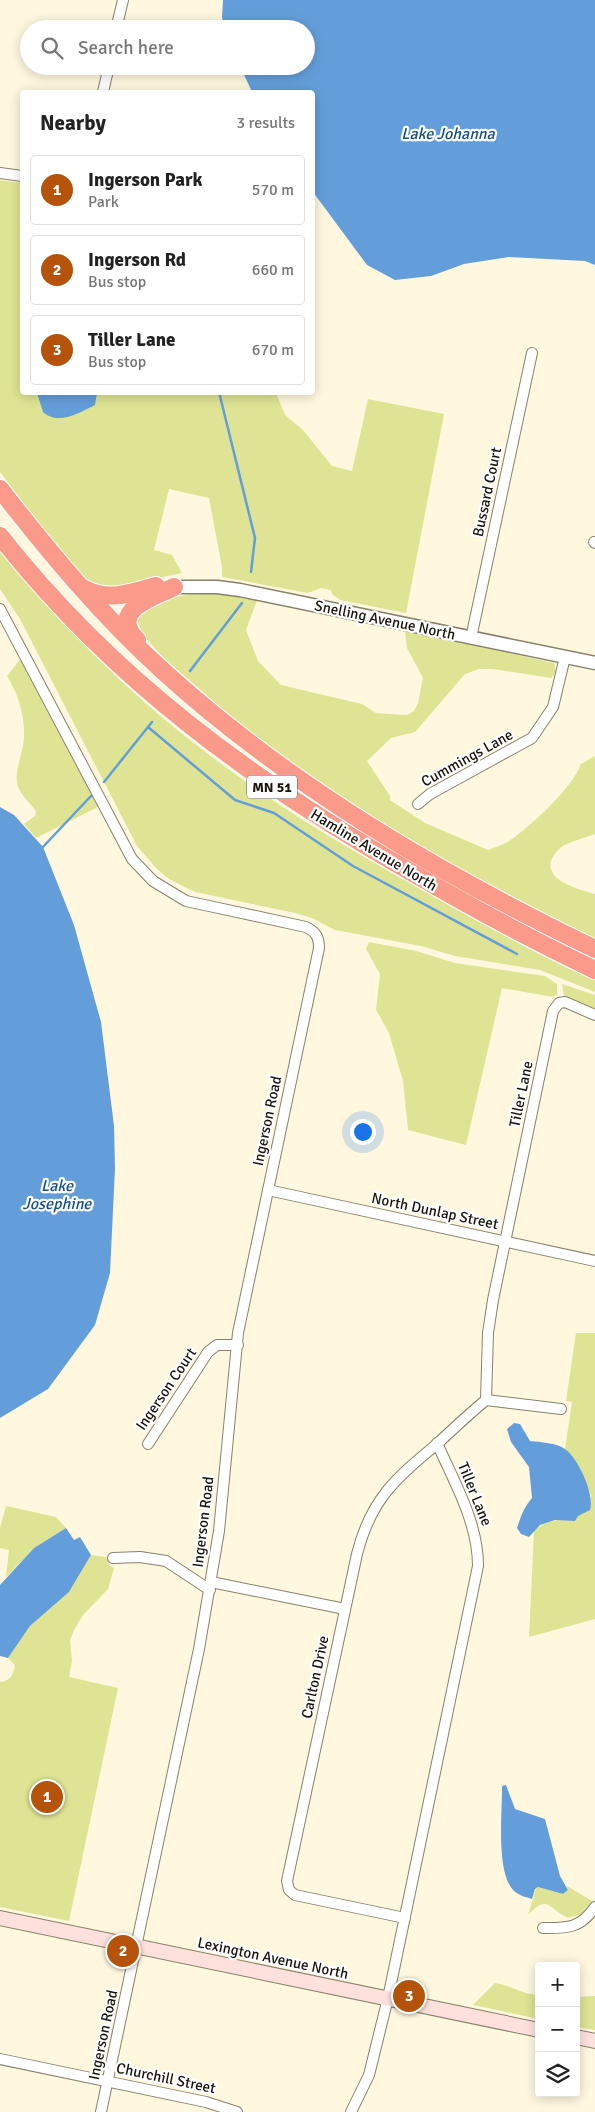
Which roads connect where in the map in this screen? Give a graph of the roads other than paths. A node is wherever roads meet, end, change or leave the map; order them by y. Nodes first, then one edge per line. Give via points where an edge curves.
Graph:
1 (123, 0) edge
2 (118, 20) edge
3 (107, 75) edge
4 (103, 90) edge
5 (0, 174) edge
6 (20, 176) edge
7 (532, 353) dead end
8 (0, 489) edge
9 (0, 536) edge
10 (174, 587) junction
11 (82, 588) junction
12 (0, 609) edge
13 (471, 638) junction
14 (565, 657) junction
15 (595, 663) edge
16 (177, 683) junction
17 (418, 804) dead end
18 (595, 949) edge
19 (595, 970) edge
20 (595, 1015) edge
21 (268, 1190) junction
22 (506, 1242) junction
23 (595, 1261) edge
24 (238, 1345) junction
25 (486, 1400) junction
26 (561, 1409) dead end
27 (437, 1443) junction
28 (148, 1444) dead end
29 (113, 1558) dead end
30 (210, 1586) junction
31 (345, 1609) junction
32 (595, 1907) edge
33 (0, 1918) edge
34 (405, 1918) junction
35 (543, 1928) dead end
36 (137, 1947) junction
37 (388, 1998) junction
38 (535, 2029) edge
39 (580, 2038) edge
40 (595, 2041) edge
41 (0, 2059) edge
42 (108, 2081) junction
43 (101, 2112) edge
44 (237, 2112) edge
45 (352, 2112) edge

1 - 2 street
3 - 4 street
5 - 6 street
7 - 13 street, Bussard Court
8 - 11 highway, MN 51
9 - 19 highway, Hamline Avenue North / MN 51 via 98,644 179,718 258,778 345,835 443,891
10 - 11 highway via 157,585 113,596 98,596
10 - 13 street, Snelling Avenue North via 240,590
10 - 16 highway via 140,602 131,610 128,622 133,636
11 - 16 highway, Hamline Avenue North / MN 51
12 - 21 street, Ingerson Road via 132,858 142,870 166,891 186,901 306,927 316,934 319,948
13 - 14 street, Snelling Avenue North
14 - 15 street, Snelling Avenue North
14 - 17 street, Cummings Lane via 553,707 532,738 430,794
16 - 18 highway, Hamline Avenue North / MN 51 via 269,759 346,812 501,902
20 - 22 street, Tiller Lane via 565,1002 559,1003 553,1011
21 - 22 street, North Dunlap Street
21 - 24 street, Ingerson Road via 245,1295
22 - 23 street, North Dunlap Street
22 - 25 street, Tiller Lane via 488,1333
24 - 28 street, Ingerson Court via 217,1345 208,1352
24 - 30 street, Ingerson Road via 219,1531
25 - 26 street
25 - 27 street, Carlton Drive
27 - 31 street, Carlton Drive via 396,1477 372,1512 360,1543
27 - 34 street, Tiller Lane via 474,1527 478,1566
29 - 30 street via 140,1557 166,1561
30 - 31 street
30 - 36 street, Ingerson Road
31 - 34 street, Carlton Drive via 287,1886 295,1895
32 - 35 street via 589,1916 571,1928
33 - 36 main road, Lexington Avenue North
34 - 37 street, Tiller Lane
36 - 37 main road, Lexington Avenue North
36 - 42 street, Ingerson Road
37 - 38 main road, Lexington Avenue North
37 - 45 street via 369,2075
39 - 40 main road
41 - 42 street, Churchill Street
42 - 43 street, Ingerson Road
42 - 44 street, Churchill Street

